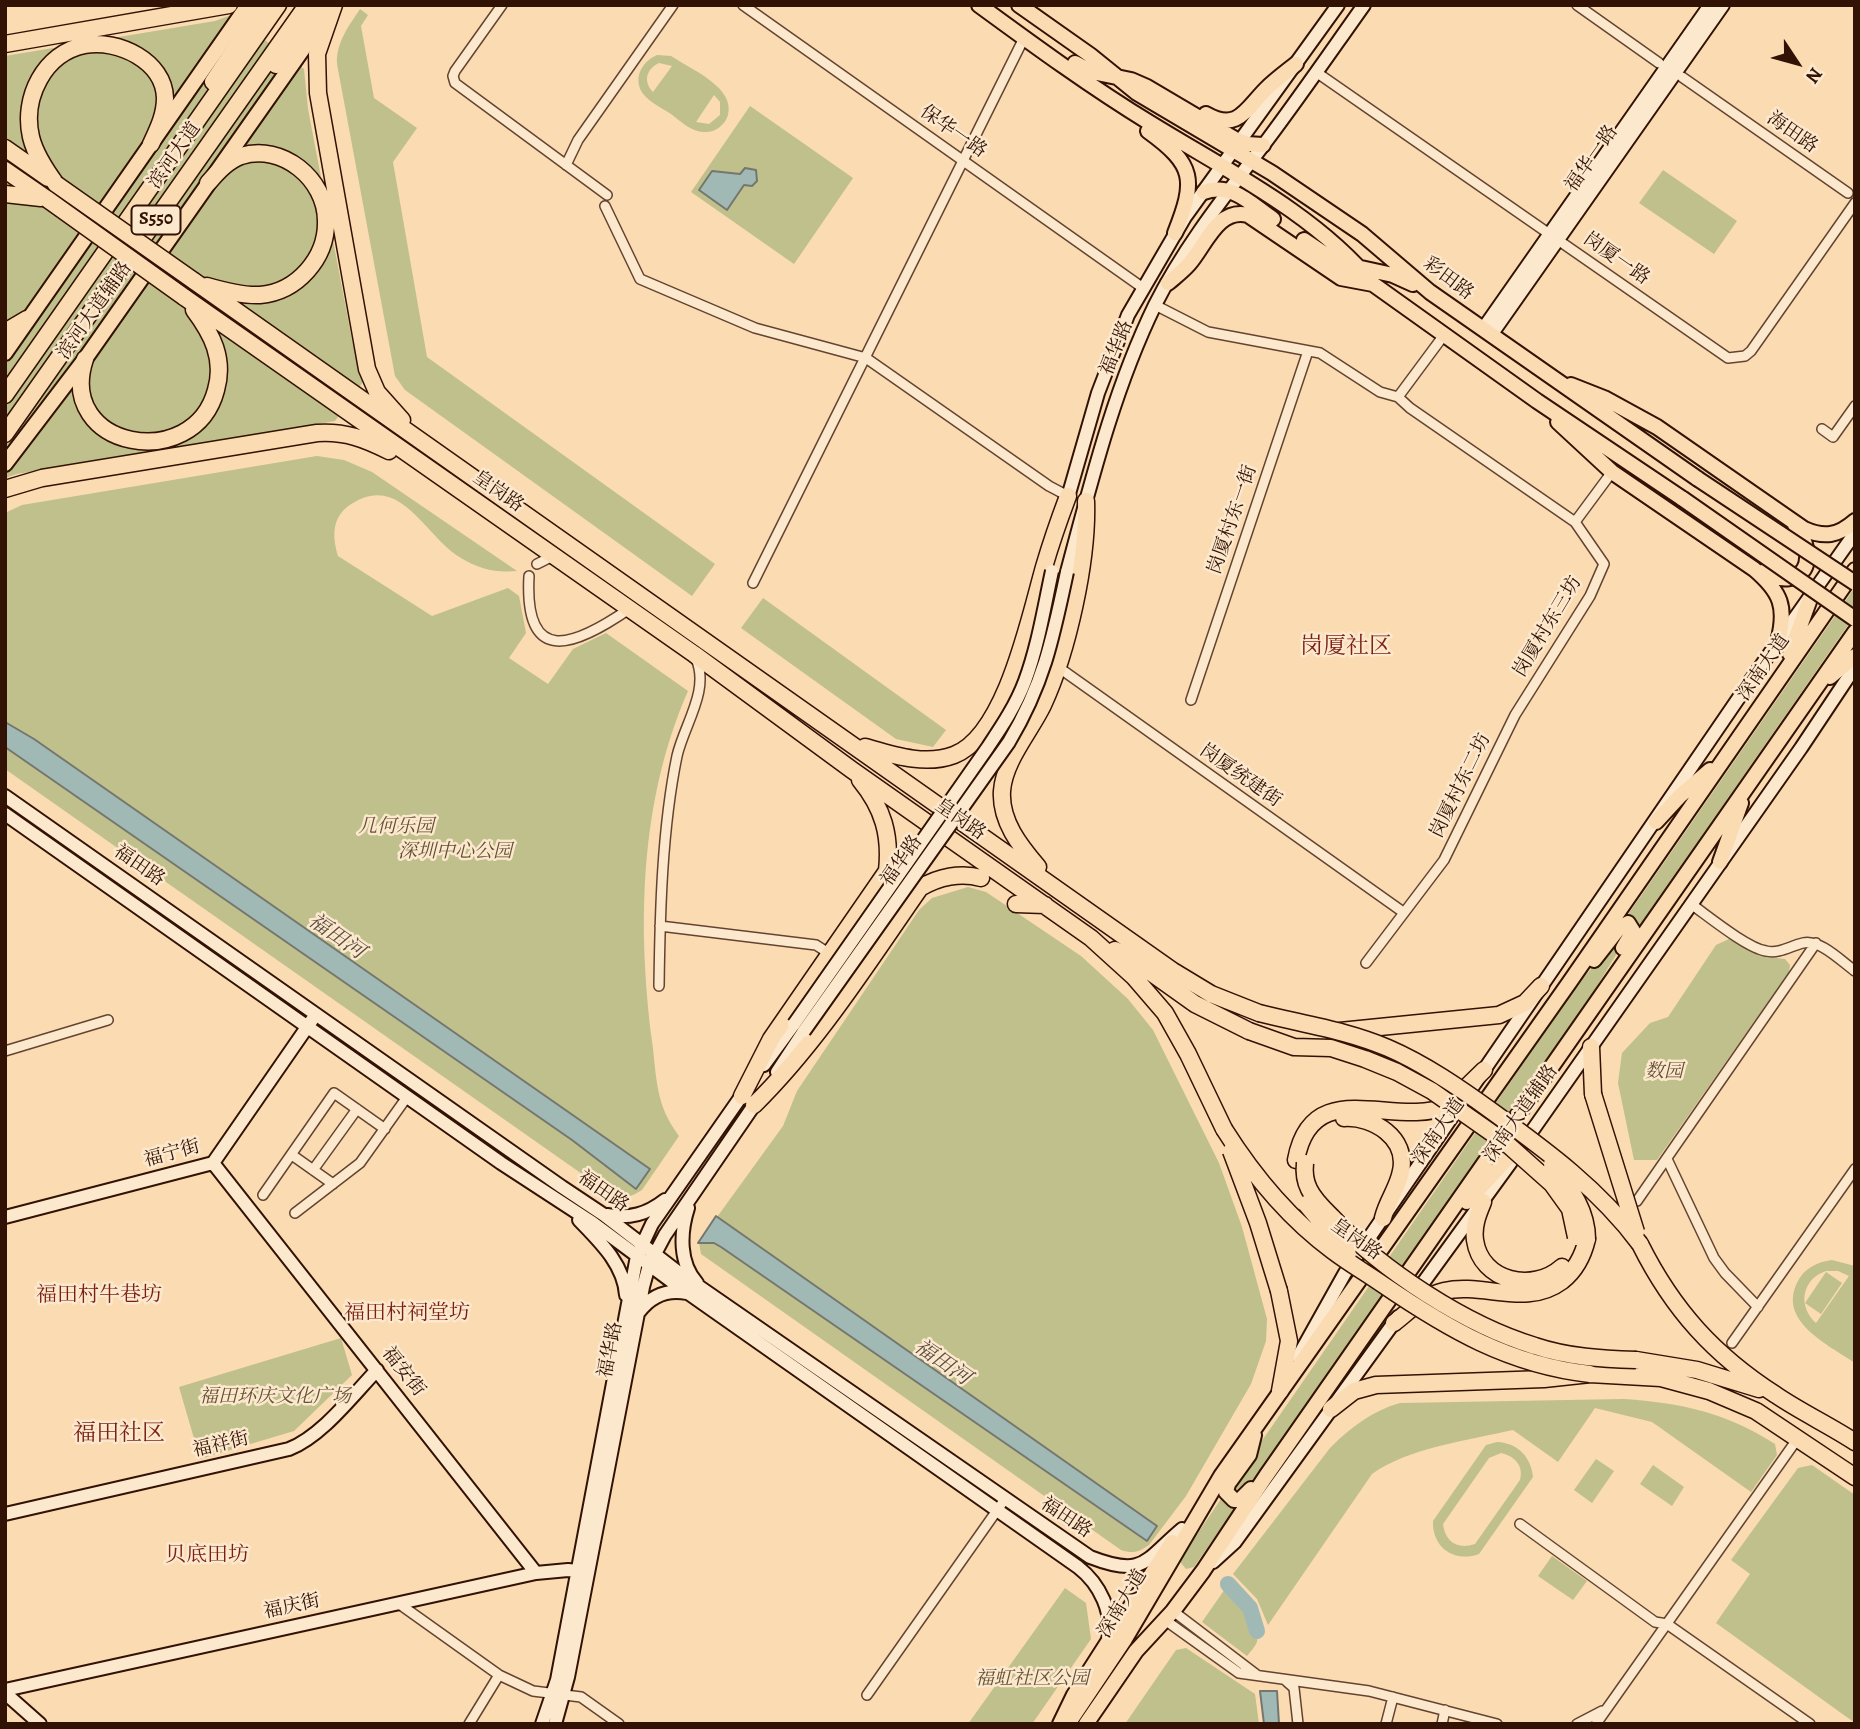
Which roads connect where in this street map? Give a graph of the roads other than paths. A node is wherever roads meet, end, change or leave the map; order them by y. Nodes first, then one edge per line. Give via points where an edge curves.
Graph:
1 (229, 5) edge
2 (248, 5) edge
3 (264, 5) edge
4 (278, 5) edge
5 (307, 5) edge
6 (322, 5) edge
7 (334, 5) edge
8 (502, 5) edge
9 (673, 5) edge
10 (743, 5) edge
11 (979, 5) edge
12 (1018, 5) edge
13 (1033, 5) edge
14 (1338, 5) edge
15 (1364, 5) edge
16 (1577, 5) edge
17 (1710, 5) edge
18 (1723, 5) edge
19 (1047, 25) junction
20 (1030, 42) junction
21 (5, 44) edge
22 (1090, 55) junction
23 (1659, 63) dead end
24 (1296, 64) junction
25 (1316, 72) junction
26 (1117, 76) junction
27 (1682, 77) dead end
28 (1122, 105) junction
29 (213, 139) junction
30 (151, 144) junction
31 (1263, 145) junction
32 (179, 146) junction
33 (1238, 147) junction
34 (5, 148) edge
35 (963, 161) junction
36 (1251, 161) junction
37 (566, 165) junction
38 (1223, 167) junction
39 (5, 170) edge
40 (1239, 176) junction
41 (208, 183) junction
42 (56, 184) junction
43 (1229, 190) junction
44 (1204, 192) junction
45 (1848, 193) dead end
46 (5, 194) edge
47 (607, 195) dead end
48 (47, 199) junction
49 (1855, 203) edge
50 (605, 206) dead end
51 (1175, 233) junction
52 (1554, 237) junction
53 (1360, 268) junction
54 (194, 281) junction
55 (1168, 283) junction
56 (1373, 284) junction
57 (1143, 288) junction
58 (1430, 292) junction
59 (184, 297) junction
60 (1155, 305) junction
61 (27, 319) junction
62 (1469, 319) junction
63 (1426, 321) junction
64 (5, 332) edge
65 (1487, 332) junction
66 (1444, 335) junction
67 (1308, 351) junction
68 (5, 353) edge
69 (866, 358) junction
70 (85, 359) junction
71 (1556, 379) junction
72 (5, 395) edge
73 (1398, 397) junction
74 (1537, 401) junction
75 (1855, 406) edge
76 (1822, 429) dead end
77 (5, 434) edge
78 (448, 462) junction
79 (5, 464) edge
80 (425, 466) junction
81 (1612, 472) junction
82 (5, 489) edge
83 (1068, 496) junction
84 (1086, 501) junction
85 (1855, 521) edge
86 (1575, 522) junction
87 (1794, 524) junction
88 (1855, 533) edge
89 (1754, 569) junction
90 (1855, 570) edge
91 (529, 576) dead end
92 (753, 583) dead end
93 (1855, 583) edge
94 (1811, 596) junction
95 (629, 609) junction
96 (1855, 619) edge
97 (1855, 632) edge
98 (1778, 642) junction
99 (694, 654) junction
100 (1855, 656) edge
101 (1058, 667) junction
102 (1855, 667) edge
103 (1777, 682) junction
104 (1855, 682) edge
105 (1813, 692) junction
106 (1191, 700) dead end
107 (1824, 713) junction
108 (1515, 715) joint
109 (981, 733) junction
110 (852, 744) junction
111 (1015, 755) junction
112 (1725, 758) junction
113 (852, 770) junction
114 (1747, 786) junction
115 (5, 796) edge
116 (5, 814) edge
117 (1656, 822) junction
118 (1720, 862) junction
119 (981, 878) dead end
120 (880, 884) junction
121 (1053, 885) junction
122 (1016, 904) dead end
123 (1691, 904) junction
124 (1046, 905) junction
125 (907, 907) junction
126 (1403, 912) junction
127 (660, 926) junction
128 (1091, 938) junction
129 (1816, 943) junction
130 (830, 954) junction
131 (1366, 963) dead end
132 (1855, 971) edge
133 (1569, 983) junction
134 (659, 986) dead end
135 (1541, 986) junction
136 (1596, 1002) junction
137 (316, 1014) junction
138 (108, 1020) dead end
139 (308, 1026) junction
140 (799, 1028) junction
141 (1340, 1031) junction
142 (1591, 1047) junction
143 (5, 1051) edge
144 (1484, 1070) junction
145 (407, 1097) junction
146 (748, 1100) junction
147 (356, 1109) junction
148 (385, 1129) junction
149 (1223, 1129) junction
150 (1533, 1138) junction
151 (292, 1155) junction
152 (1667, 1159) junction
153 (1300, 1162) junction
154 (213, 1163) junction
155 (313, 1170) junction
156 (1854, 1171) edge
157 (333, 1184) junction
158 (673, 1194) junction
159 (263, 1195) dead end
160 (692, 1195) junction
161 (1637, 1201) dead end
162 (1483, 1202) junction
163 (569, 1209) junction
164 (295, 1213) dead end
165 (604, 1214) junction
166 (5, 1217) edge
167 (1383, 1218) junction
168 (1581, 1238) junction
169 (1431, 1242) junction
170 (1640, 1244) junction
171 (640, 1250) junction
172 (652, 1260) junction
173 (1358, 1267) junction
174 (705, 1291) junction
175 (690, 1294) junction
176 (627, 1306) junction
177 (1758, 1307) junction
178 (638, 1316) junction
179 (1394, 1323) junction
180 (1732, 1343) dead end
181 (377, 1370) junction
182 (1590, 1374) junction
183 (1280, 1391) junction
184 (1775, 1395) junction
185 (1331, 1409) junction
186 (1256, 1426) junction
187 (1798, 1438) junction
188 (1855, 1442) edge
189 (1266, 1476) junction
190 (1855, 1477) edge
191 (1001, 1505) junction
192 (1201, 1510) junction
193 (5, 1514) edge
194 (1520, 1524) dead end
195 (1182, 1529) junction
196 (583, 1571) junction
197 (1203, 1571) junction
198 (536, 1573) junction
199 (398, 1603) junction
200 (1169, 1615) junction
201 (1667, 1625) junction
202 (1108, 1641) junction
203 (499, 1675) junction
204 (1258, 1676) junction
205 (1284, 1679) junction
206 (5, 1691) edge
207 (558, 1695) junction
208 (867, 1695) dead end
209 (1393, 1697) junction
210 (1608, 1704) junction
211 (1445, 1710) junction
212 (40, 1724) edge
213 (469, 1724) edge
214 (542, 1724) edge
215 (555, 1724) edge
216 (619, 1724) edge
217 (1060, 1724) edge
218 (1068, 1724) edge
219 (1086, 1724) edge
220 (1298, 1724) edge
221 (1386, 1724) edge
222 (1442, 1724) edge
223 (1497, 1724) edge
224 (1577, 1724) edge
225 (1596, 1724) edge
226 (1810, 1724) edge

1 - 21 highway
2 - 30 main road
3 - 32 highway via 216,77
4 - 32 highway, 滨河大道 / S550
5 - 29 highway, 滨河大道 / S550
6 - 29 highway
7 - 41 main road, 滨河大道辅路
7 - 78 highway via 317,54 316,79 367,369 386,404
8 - 37 street via 453,76 459,88
9 - 37 street via 578,140
10 - 35 street, 保华一路
11 - 20 main road
12 - 19 main road, 彩田路
13 - 19 main road
14 - 24 main road, 福华路
15 - 25 main road, 福华路
16 - 23 street
17 - 52 main road, 福华一路
18 - 52 main road, 福华一路
19 - 22 main road, 彩田路
20 - 26 main road via 1093,72
20 - 28 main road
20 - 35 street
22 - 24 main road via 1154,82 1224,121 1246,113
22 - 26 main road, 彩田路
24 - 33 main road, 福华路
25 - 31 main road, 福华路
25 - 52 street, 岗厦一路
26 - 33 main road, 彩田路 via 1156,105
27 - 45 street, 海田路
28 - 38 main road
28 - 51 main road via 1181,159 1188,193
29 - 77 highway, 滨河大道 / S550
30 - 42 highway via 165,100 154,70 134,53 117,47 93,44 73,49 42,73 29,110 35,150
30 - 61 main road
31 - 33 main road
31 - 36 main road, 福华路
32 - 72 highway, 滨河大道 / S550
33 - 36 main road, 彩田路
33 - 38 main road, 福华路
34 - 42 highway, 皇岗路
35 - 57 street, 保华一路
35 - 69 street
36 - 40 main road, 福华路
36 - 58 main road, 彩田路 via 1362,234
37 - 47 street
38 - 40 main road
38 - 44 main road, 福华路
39 - 48 highway, 皇岗路
40 - 43 main road, 福华路
40 - 53 main road via 1341,248
41 - 54 highway via 239,156 262,153 283,158 302,170 317,188 325,210 325,234 308,270 274,292 232,293
41 - 70 main road, 滨河大道辅路
42 - 54 highway, 皇岗路, bridge
43 - 44 main road
43 - 53 main road via 1338,263
43 - 55 main road, 福华路
44 - 51 main road, 福华路
46 - 48 highway
48 - 59 highway, 皇岗路, bridge
49 - 52 street, 岗厦一路 via 1751,351 1733,358 1720,354
50 - 69 street via 640,279 755,328
51 - 57 main road, 福华路
52 - 65 main road, 福华一路
53 - 56 main road
53 - 58 main road via 1393,275
54 - 78 highway, 皇岗路
55 - 56 main road via 1189,264 1219,223 1244,214 1340,278
55 - 60 main road, 福华路
56 - 63 main road
57 - 83 main road, 福华路 via 1098,393
58 - 62 main road, 彩田路
59 - 70 highway via 216,346 220,371 208,411 187,431 145,442 105,429 81,397
59 - 80 highway, 皇岗路
60 - 67 street via 1208,332
60 - 84 main road, 福华路 via 1117,400
61 - 64 highway
61 - 68 main road
62 - 63 main road via 1445,312 1413,293 1409,300
62 - 65 main road, 彩田路
63 - 66 main road
65 - 71 main road, 彩田路
66 - 73 street
66 - 74 main road
67 - 73 street via 1380,392
67 - 106 street, 岗厦村东一街
69 - 83 street
69 - 92 street
70 - 79 main road, 滨河大道辅路
71 - 87 main road via 1635,414
71 - 93 main road, 彩田路, bridge
73 - 86 street
74 - 81 main road
74 - 96 main road, bridge
75 - 76 street via 1833,436
78 - 110 highway, 皇岗路
80 - 82 highway via 355,436 329,432 42,478
80 - 95 highway, 皇岗路
81 - 86 street
81 - 89 main road
83 - 109 highway via 1017,663
83 - 140 main road, 福华路, bridge via 1035,650 1011,710
84 - 101 highway via 1084,550
84 - 140 main road, 福华路, bridge via 1045,666 1022,720
85 - 87 main road via 1828,536
86 - 108 street, 岗厦村东三坊 via 1604,564 1590,596
87 - 89 main road via 1808,548 1799,575 1779,579
88 - 94 main road
89 - 98 main road via 1779,596
90 - 103 main road, 深南大道
91 - 95 street via 531,620 555,641 586,636
94 - 98 main road
94 - 103 main road
95 - 99 highway, 皇岗路
97 - 105 main road, 深南大道
98 - 117 main road
99 - 113 highway, 皇岗路
99 - 127 street via 701,681 677,756
100 - 105 main road
101 - 111 highway
101 - 126 street, 岗厦统建街
102 - 107 main road, 深南大道辅路
103 - 112 main road, 深南大道
104 - 107 main road
105 - 114 main road, 深南大道
107 - 118 main road, 深南大道辅路
108 - 126 street, 岗厦村东二坊 via 1444,860
109 - 110 highway via 966,748 939,758 919,759
109 - 111 highway via 979,751 987,760 999,763
110 - 121 highway, 皇岗路
111 - 121 highway via 1004,778 1004,812 1018,842
112 - 117 main road
112 - 133 main road, 深南大道
113 - 120 highway via 871,796 889,838 887,871
113 - 124 highway, 皇岗路
114 - 118 main road
114 - 136 main road, 深南大道
115 - 137 main road, 福田路
116 - 139 main road, 福田路
117 - 135 main road
118 - 123 main road, 深南大道辅路
119 - 125 highway via 961,875 929,883
120 - 125 highway via 891,881 902,886 908,896
120 - 130 highway
121 - 141 highway, 皇岗路, bridge via 1189,982 1223,1000
122 - 124 highway
123 - 129 street via 1764,951
123 - 142 main road, 深南大道辅路
124 - 128 highway, 皇岗路
125 - 146 highway via 782,1078
126 - 131 street, 岗厦村东二坊
127 - 130 street via 816,945
127 - 134 street
128 - 149 highway, 皇岗路 via 1134,976 1165,1013
128 - 168 highway, bridge via 1208,1011 1249,1031 1294,1047 1331,1048 1365,1059 1432,1091 1506,1143 1552,1184 1570,1209
129 - 132 street
129 - 152 street
130 - 146 highway via 771,1039
133 - 136 main road via 1622,925 1631,925 1633,932
133 - 183 main road, 深南大道
135 - 141 highway via 1507,1013
135 - 144 main road
136 - 169 main road, 深南大道
137 - 139 main road, 福宁街
137 - 165 main road, 福田路
138 - 143 street
139 - 145 main road, 福田路
139 - 154 main road, 福宁街
140 - 146 main road, 福华路
141 - 150 highway, 皇岗路, bridge via 1420,1064
142 - 150 main road, 深南大道辅路
142 - 170 highway, bridge via 1593,1094
144 - 153 highway via 1440,1110 1349,1108 1323,1116 1304,1134
144 - 167 main road
145 - 148 street
145 - 163 main road, 福田路
146 - 158 main road, 福华路
146 - 160 main road, 福华路
147 - 148 street
147 - 151 street via 334,1093
147 - 155 street
148 - 157 street via 360,1163
149 - 173 highway, 皇岗路, bridge via 1289,1214
149 - 183 highway, bridge via 1279,1291 1289,1341
150 - 162 main road, 深南大道辅路
150 - 168 highway, bridge via 1576,1197 1586,1222
150 - 169 main road
150 - 170 highway, 皇岗路, bridge via 1591,1189
151 - 155 street
151 - 159 street
152 - 161 street
152 - 177 street via 1714,1258
153 - 167 highway via 1314,1135 1330,1122 1358,1118 1377,1124 1397,1146 1402,1164
153 - 173 highway, bridge via 1296,1181 1304,1201
153 - 184 highway, bridge via 1309,1189 1346,1232 1454,1310 1538,1347 1697,1370
154 - 166 main road, 福宁街
154 - 181 main road, 福安街
155 - 157 street
156 - 177 street
157 - 164 street
158 - 165 main road via 635,1216
158 - 171 main road, 福华路
160 - 172 main road, 福华路
160 - 174 main road via 682,1242 688,1270
162 - 168 highway via 1475,1230 1476,1246 1490,1268 1513,1281 1553,1275
162 - 179 main road, 深南大道辅路
163 - 171 main road, 福田路
163 - 176 main road via 613,1261 626,1289
165 - 171 main road, 福田路
167 - 183 main road via 1345,1273
168 - 179 highway via 1577,1265 1549,1289 1519,1294 1442,1291
169 - 189 main road, 深南大道
170 - 184 highway, 皇岗路 via 1662,1286 1688,1321
171 - 172 main road, 福田路
171 - 176 main road, 福华路
172 - 174 main road, 福田路
172 - 175 main road, 福田路
172 - 178 main road, 福华路
173 - 182 highway, 皇岗路, bridge via 1490,1348 1540,1366
174 - 191 main road, 福田路 via 802,1356
175 - 178 main road via 660,1295 645,1304
175 - 191 main road, 福田路
176 - 196 main road, 福华路
177 - 180 street
178 - 196 main road, 福华路
179 - 185 main road, 深南大道辅路
181 - 193 main road, 福祥街 via 317,1431 289,1449
181 - 198 main road, 福安街
182 - 185 highway, bridge via 1385,1384 1360,1389
182 - 187 highway, 皇岗路 via 1661,1378 1709,1391 1756,1411
183 - 186 main road, 深南大道
184 - 188 highway, 皇岗路
185 - 197 main road, 深南大道辅路 via 1235,1542
186 - 189 main road via 1249,1455 1226,1492 1240,1500
186 - 192 main road, 深南大道
187 - 190 highway, 皇岗路
187 - 201 street
189 - 197 main road, 深南大道
191 - 195 main road, 福田路 via 1090,1557 1116,1566 1146,1563
191 - 202 main road, 福田路 via 1093,1580 1110,1623
191 - 208 street
192 - 195 main road
192 - 218 main road, 深南大道 via 1125,1639
194 - 201 street via 1655,1622
195 - 202 main road
196 - 198 main road, 福庆街
196 - 207 main road, 福华路
197 - 200 main road, 深南大道
198 - 199 main road, 福庆街
199 - 203 street
199 - 206 main road, 福庆街
200 - 204 street
200 - 204 street via 1239,1674
200 - 219 main road, 深南大道 via 1136,1651
201 - 210 street
201 - 226 street
202 - 217 main road
203 - 207 street via 525,1688
203 - 213 street
204 - 205 street
205 - 209 street
205 - 220 street via 1294,1688
206 - 212 main road
207 - 214 main road, 福华路
207 - 215 main road, 福华路
207 - 216 street via 581,1697
209 - 211 street
209 - 221 street
210 - 224 street
210 - 225 street
211 - 222 street
211 - 223 street

